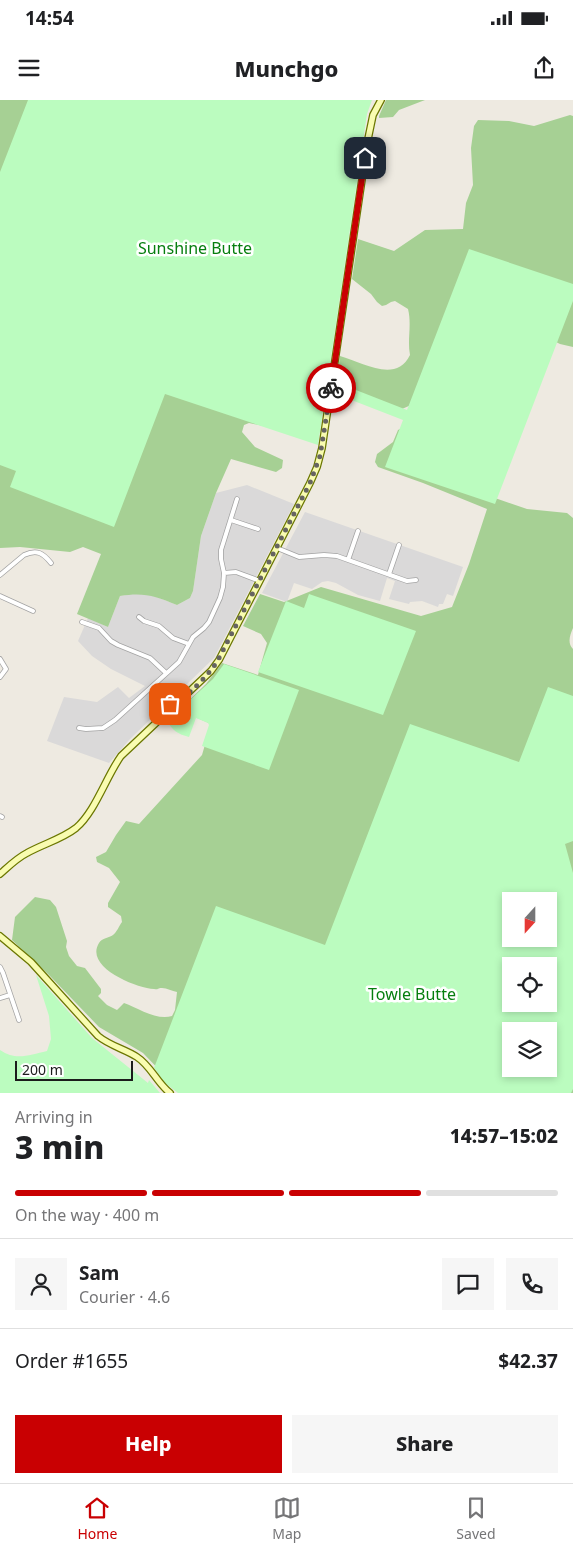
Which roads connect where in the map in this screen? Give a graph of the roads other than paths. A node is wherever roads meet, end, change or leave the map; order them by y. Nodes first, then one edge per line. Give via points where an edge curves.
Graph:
1 (381, 100) edge
2 (237, 499) dead end
3 (231, 520) junction
4 (258, 528) dead end
5 (358, 531) dead end
6 (399, 545) dead end
7 (276, 548) junction
8 (348, 560) junction
9 (51, 563) dead end
10 (224, 573) junction
11 (388, 574) junction
12 (0, 575) edge
13 (416, 580) dead end
14 (260, 581) junction
15 (0, 596) edge
16 (33, 611) dead end
17 (139, 617) dead end
18 (82, 622) dead end
19 (189, 644) junction
20 (0, 659) edge
21 (166, 673) junction
22 (0, 677) edge
23 (153, 686) junction
24 (173, 707) junction
25 (79, 728) dead end
26 (0, 874) edge
27 (0, 936) edge
28 (0, 967) edge
29 (10, 995) junction
30 (0, 998) edge
31 (19, 1020) dead end
32 (170, 1093) edge

1 - 7 main road via 371,121 319,461
2 - 3 street
3 - 4 street
3 - 10 street via 221,550
5 - 8 street
6 - 11 street
7 - 8 street via 300,557 331,555
7 - 14 main road
8 - 11 street
9 - 12 street via 42,553 28,553
10 - 14 street via 236,572
10 - 19 street via 220,598 204,628
11 - 13 street
14 - 24 main road via 214,666
15 - 16 street
17 - 19 street
18 - 21 street via 99,628 118,645 150,658
19 - 21 street via 179,662
20 - 22 street via 6,669
21 - 23 street
23 - 24 street
23 - 25 street via 103,730
24 - 26 main road via 121,756 90,812 78,826 23,855
27 - 32 main road via 31,962 98,1036 137,1057
28 - 29 street
29 - 30 street
29 - 31 street

